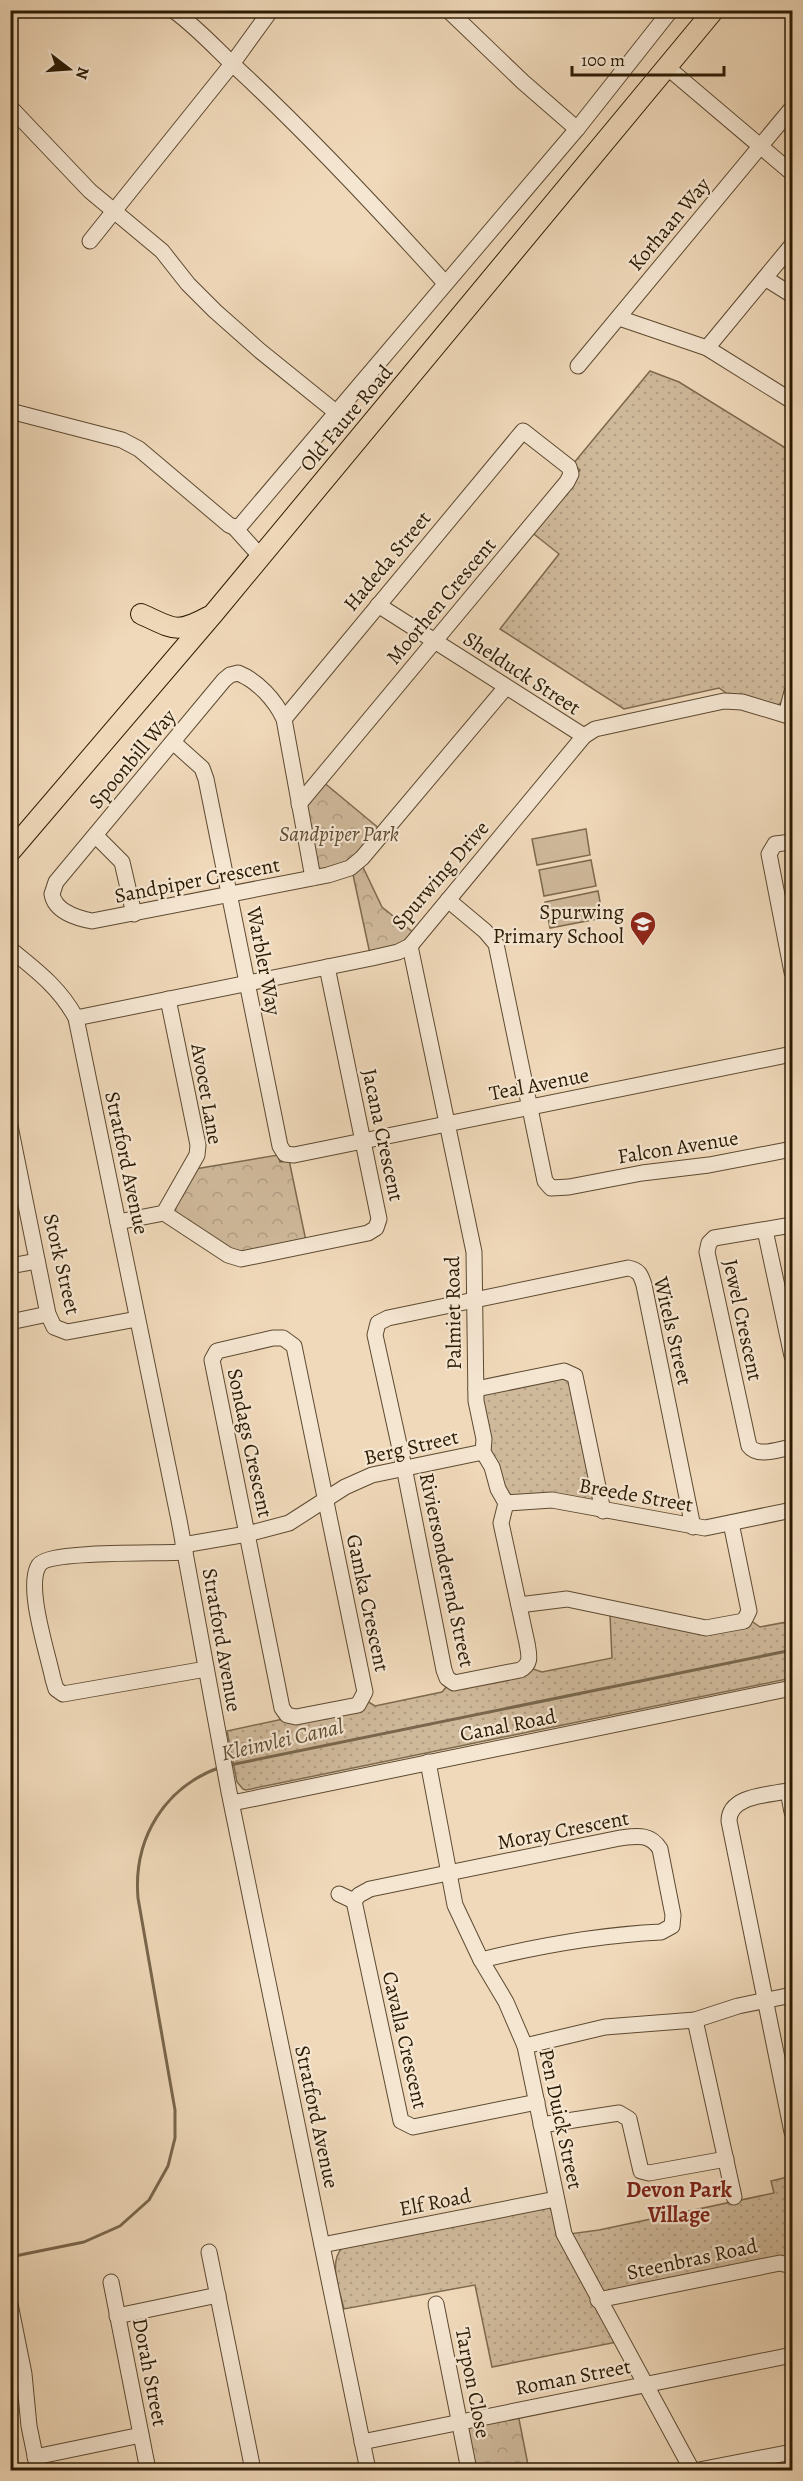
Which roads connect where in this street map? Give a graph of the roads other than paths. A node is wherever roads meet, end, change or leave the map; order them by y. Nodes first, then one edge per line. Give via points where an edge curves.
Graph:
1 (173, 10) edge
2 (272, 10) edge
3 (448, 10) edge
4 (671, 10) edge
5 (714, 10) edge
6 (232, 64) junction
7 (668, 68) junction
8 (10, 107) edge
9 (792, 108) edge
10 (577, 129) junction
11 (761, 146) junction
12 (792, 173) edge
13 (113, 212) junction
14 (90, 241) dead end
15 (792, 245) edge
16 (765, 278) junction
17 (445, 283) junction
18 (792, 296) edge
19 (619, 318) junction
20 (707, 348) junction
21 (578, 366) dead end
22 (792, 401) edge
23 (10, 411) edge
24 (337, 413) junction
25 (523, 431) joint
26 (234, 527) junction
27 (261, 557) junction
28 (378, 605) junction
29 (214, 613) junction
30 (141, 614) dead end
31 (435, 642) junction
32 (506, 687) junction
33 (792, 692) edge
34 (789, 716) edge
35 (284, 719) junction
36 (584, 736) junction
37 (173, 742) junction
38 (299, 804) junction
39 (96, 836) junction
40 (786, 842) edge
41 (10, 852) edge
42 (313, 878) junction
43 (56, 882) joint
44 (230, 895) junction
45 (448, 900) junction
46 (134, 914) junction
47 (410, 946) junction
48 (10, 949) edge
49 (327, 967) junction
50 (792, 972) edge
51 (247, 983) junction
52 (168, 999) junction
53 (76, 1018) junction
54 (792, 1054) edge
55 (531, 1108) junction
56 (448, 1124) junction
57 (10, 1126) edge
58 (363, 1142) junction
59 (792, 1149) edge
60 (294, 1155) joint
61 (27, 1206) junction
62 (10, 1210) edge
63 (164, 1213) junction
64 (118, 1222) junction
65 (792, 1225) edge
66 (765, 1230) junction
67 (37, 1261) junction
68 (10, 1266) edge
69 (475, 1299) junction
70 (48, 1314) junction
71 (137, 1319) junction
72 (10, 1322) edge
73 (792, 1356) edge
74 (476, 1389) junction
75 (792, 1447) edge
76 (483, 1452) junction
77 (404, 1467) junction
78 (326, 1501) junction
79 (506, 1503) junction
80 (792, 1510) edge
81 (603, 1511) junction
82 (731, 1523) junction
83 (693, 1527) junction
84 (247, 1534) junction
85 (184, 1549) junction
86 (519, 1605) junction
87 (207, 1670) junction
88 (520, 1670) joint
89 (792, 1688) edge
90 (428, 1762) junction
91 (790, 1791) edge
92 (232, 1803) junction
93 (792, 1812) edge
94 (448, 1874) junction
95 (339, 1894) dead end
96 (354, 1901) junction
97 (482, 1960) junction
98 (792, 1995) edge
99 (766, 2000) junction
100 (695, 2020) junction
101 (525, 2046) junction
102 (537, 2102) junction
103 (541, 2125) junction
104 (792, 2132) edge
105 (726, 2159) junction
106 (734, 2197) dead end
107 (556, 2199) junction
108 (322, 2245) junction
109 (209, 2252) dead end
110 (792, 2266) edge
111 (111, 2282) dead end
112 (218, 2295) junction
113 (598, 2300) junction
114 (10, 2304) edge
115 (436, 2304) dead end
116 (117, 2316) junction
117 (14, 2339) edge
118 (792, 2355) edge
119 (645, 2385) junction
120 (459, 2421) junction
121 (141, 2435) junction
122 (362, 2442) junction
123 (792, 2452) edge
124 (37, 2464) edge
125 (148, 2470) edge
126 (254, 2470) edge
127 (368, 2470) edge
128 (469, 2470) edge
129 (692, 2470) edge
130 (699, 2470) edge

1 - 6 street
2 - 6 street
3 - 10 street
4 - 10 street
5 - 7 main road, Old Faure Road
6 - 13 street
6 - 17 street via 352,182
7 - 11 street
7 - 27 main road, Old Faure Road
8 - 13 street
9 - 11 street, Korhaan Way
10 - 17 street
11 - 12 street
11 - 19 street, Korhaan Way
13 - 14 street
13 - 24 street via 162,251 188,284 250,342
15 - 16 street
16 - 18 street
16 - 20 street
17 - 24 street
19 - 20 street
19 - 21 street, Korhaan Way
20 - 22 street
23 - 26 street via 131,445
24 - 26 street via 246,520
25 - 28 street, Hadeda Street
25 - 31 street, Moorhen Crescent via 566,464 571,470 570,478
26 - 27 street
27 - 29 main road, Old Faure Road
28 - 31 street, Shelduck Street
28 - 35 street, Hadeda Street
29 - 30 main road via 180,629
29 - 41 main road, Old Faure Road
31 - 32 street, Shelduck Street
31 - 38 street, Moorhen Crescent
32 - 36 street, Shelduck Street
32 - 42 street, Sandpiper Crescent via 362,858 343,871
33 - 34 street
34 - 36 street, Spurwing Drive via 724,700 605,725
35 - 37 street, Spoonbill Way via 274,701 238,673 230,675
35 - 38 street
36 - 45 street, Spurwing Drive
37 - 39 street, Spoonbill Way
37 - 44 street, Warbler Way via 202,768
38 - 42 street
39 - 43 street, Spoonbill Way
39 - 46 street via 122,861
40 - 50 street via 771,846 769,854
42 - 44 street, Sandpiper Crescent
43 - 46 street, Sandpiper Crescent via 53,900 72,916 92,921
44 - 46 street, Sandpiper Crescent
44 - 51 street, Warbler Way
45 - 47 street, Spurwing Drive
45 - 55 street via 496,944
47 - 49 street, Spurwing Drive
47 - 56 street, Palmiet Road
48 - 53 street, Stratford Avenue via 43,975
49 - 51 street, Spurwing Drive
49 - 58 street, Jacana Crescent
51 - 52 street, Spurwing Drive
51 - 60 street, Warbler Way via 281,1149
52 - 53 street, Spurwing Drive
52 - 63 street, Avocet Lane via 198,1150
53 - 64 street, Stratford Avenue
54 - 55 street, Teal Avenue
55 - 56 street, Teal Avenue
55 - 59 street, Falcon Avenue via 545,1181 555,1189
56 - 58 street, Teal Avenue
56 - 69 street, Palmiet Road via 474,1252
57 - 61 street, Stork Street
58 - 60 street, Teal Avenue
58 - 63 street, Jacana Crescent via 379,1219 368,1233 236,1258
61 - 62 street
61 - 67 street, Stork Street
63 - 64 street
64 - 71 street, Stratford Avenue
65 - 66 street, Jewel Crescent
66 - 73 street
66 - 75 street, Jewel Crescent via 714,1238 707,1252 749,1446 760,1453
67 - 68 street
67 - 70 street, Stork Street
69 - 74 street, Palmiet Road
69 - 77 street via 382,1320 375,1329
69 - 83 street, Witels Street via 628,1268 638,1271
70 - 71 street, Stork Street via 54,1328 67,1332
70 - 72 street
71 - 85 street, Stratford Avenue
74 - 76 street, Palmiet Road
74 - 81 street via 564,1371 575,1376
76 - 77 street, Berg Street
76 - 79 street, Palmiet Road
77 - 78 street, Berg Street via 358,1480
77 - 88 street, Riviersonderend Street via 447,1678 458,1683
78 - 84 street, Berg Street via 289,1523
78 - 84 street, Sondags Crescent via 294,1346 283,1338 273,1338 218,1351 213,1354 212,1367
78 - 84 street, Gamka Crescent via 365,1692 358,1705 296,1717 284,1712
79 - 81 street, Breede Street via 552,1500
79 - 86 street, Palmiet Road via 501,1523
80 - 82 street, Breede Street
81 - 83 street, Breede Street
82 - 83 street, Breede Street
82 - 86 street via 749,1611 744,1621 706,1628 567,1599
84 - 85 street, Berg Street
85 - 87 street, Stratford Avenue
85 - 87 street, Berg Street via 44,1561 35,1578 37,1605 56,1689 63,1694
86 - 88 street, Palmiet Road via 530,1657
87 - 92 street, Stratford Avenue
89 - 90 street, Canal Road
90 - 92 street, Canal Road
90 - 94 street, Pen Duick Street
91 - 93 street
91 - 99 street via 739,1802 729,1814
92 - 108 street, Stratford Avenue
94 - 96 street via 370,1889
94 - 97 street, Pen Duick Street via 455,1905
94 - 97 street, Moray Crescent via 639,1835 652,1840 660,1849 673,1915 668,1930 586,1938
95 - 96 street
96 - 102 street, Cavalla Crescent via 401,2121 413,2127
97 - 101 street, Pen Duick Street
98 - 99 street
99 - 100 street
99 - 104 street
100 - 101 street via 606,2027
100 - 105 street
101 - 102 street, Pen Duick Street
102 - 103 street, Pen Duick Street
103 - 105 street via 619,2113 629,2119 641,2170 649,2173
103 - 107 street, Pen Duick Street
105 - 106 street
107 - 108 street, Elf Road
107 - 113 street, Pen Duick Street via 568,2245
108 - 122 street, Stratford Avenue
109 - 112 street
110 - 113 street, Steenbras Road via 780,2263
111 - 116 street, Dorah Street
112 - 116 street
112 - 126 street
113 - 119 street, Pen Duick Street
114 - 117 street
115 - 120 street, Tarpon Close
116 - 121 street, Dorah Street
117 - 124 street via 24,2374
118 - 119 street, Roman Street
119 - 120 street, Roman Street
119 - 129 street, Pen Duick Street
120 - 122 street, Roman Street
120 - 128 street, Tarpon Close
121 - 124 street
121 - 125 street, Dorah Street
122 - 127 street, Stratford Avenue
123 - 130 street

